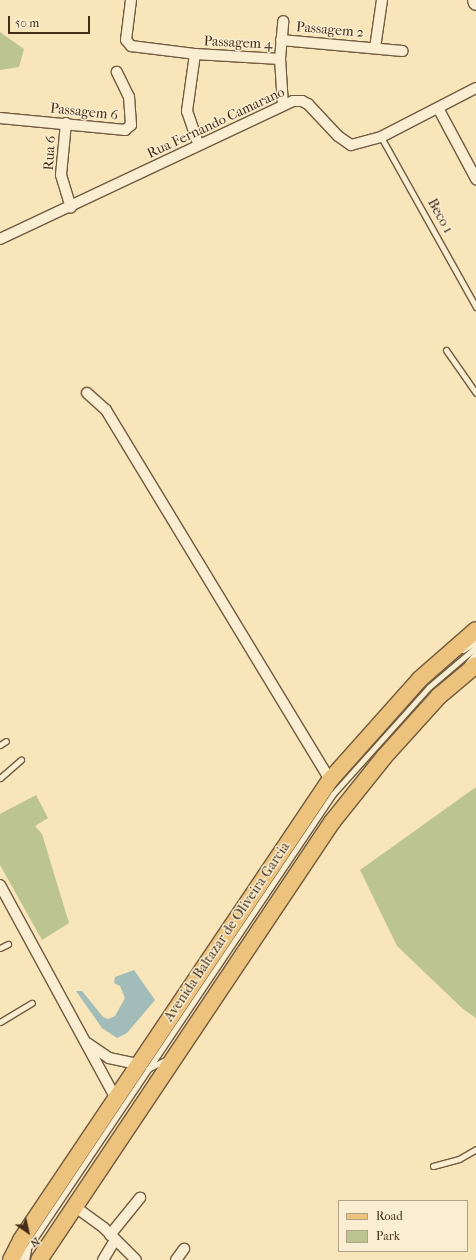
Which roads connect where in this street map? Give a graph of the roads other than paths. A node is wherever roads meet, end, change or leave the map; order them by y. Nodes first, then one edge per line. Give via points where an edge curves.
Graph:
1 (131, 0) edge
2 (382, 0) edge
3 (283, 21) dead end
4 (281, 40) junction
5 (375, 48) junction
6 (403, 51) dead end
7 (195, 54) junction
8 (280, 59) junction
9 (118, 72) dead end
10 (476, 88) edge
11 (283, 105) junction
12 (438, 108) junction
13 (0, 118) edge
14 (66, 123) junction
15 (381, 137) junction
16 (199, 145) junction
17 (476, 179) edge
18 (71, 207) junction
19 (0, 239) edge
20 (476, 307) edge
21 (446, 350) dead end
22 (87, 393) dead end
23 (476, 393) edge
24 (476, 630) edge
25 (476, 642) edge
26 (476, 647) edge
27 (476, 653) edge
28 (476, 665) edge
29 (420, 678) junction
30 (439, 696) junction
31 (6, 741) dead end
32 (0, 745) edge
33 (20, 760) dead end
34 (0, 778) edge
35 (330, 780) junction
36 (0, 885) edge
37 (8, 944) dead end
38 (0, 948) edge
39 (32, 1003) dead end
40 (0, 1022) edge
41 (85, 1042) junction
42 (177, 1053) junction
43 (142, 1067) junction
44 (116, 1097) junction
45 (476, 1149) edge
46 (433, 1166) dead end
47 (140, 1198) dead end
48 (74, 1206) junction
49 (113, 1238) junction
50 (29, 1245) junction
51 (184, 1249) dead end
52 (11, 1260) edge
53 (20, 1260) edge
54 (24, 1260) edge
55 (38, 1260) edge
56 (103, 1260) edge
57 (136, 1260) edge
58 (176, 1260) edge

1 - 7 street, Passagem 4 via 126,40 128,44
2 - 5 street
3 - 4 street
4 - 5 street, Passagem 2
4 - 8 street
5 - 6 street, Passagem 2
7 - 8 street, Passagem 4
7 - 16 street via 187,111
8 - 11 street
9 - 14 street, Passagem 6 via 128,97 131,125 129,129
10 - 12 street, Rua Fernando Camarano
11 - 15 street, Rua Fernando Camarano via 302,101 346,143 352,145
11 - 16 street, Rua Fernando Camarano
12 - 15 street, Rua Fernando Camarano
12 - 17 street
13 - 14 street, Passagem 6
14 - 18 street, Rua 6 via 62,175
15 - 20 lane, Beco 1
16 - 18 street, Rua Fernando Camarano
18 - 19 street, Rua Fernando Camarano
21 - 23 lane
22 - 35 street via 106,410
24 - 29 main road, Avenida Baltazar de Oliveira Garcia
25 - 29 lane
26 - 43 lane via 430,687 333,794
27 - 30 lane
28 - 30 main road, Avenida Baltazar de Oliveira Garcia
29 - 35 main road, Avenida Baltazar de Oliveira Garcia
30 - 42 main road, Avenida Baltazar de Oliveira Garcia via 384,757 332,822
31 - 32 lane
33 - 34 lane
35 - 43 main road, Avenida Baltazar de Oliveira Garcia via 153,1041
36 - 41 street
37 - 38 lane
39 - 40 lane
41 - 43 street via 109,1058
41 - 44 street
42 - 43 lane
42 - 48 main road, Avenida Baltazar de Oliveira Garcia
43 - 44 main road, Avenida Baltazar de Oliveira Garcia
43 - 50 lane
44 - 52 main road, Avenida Baltazar de Oliveira Garcia via 21,1240
45 - 46 lane via 459,1159
47 - 49 street
48 - 49 street
48 - 55 main road, Avenida Baltazar de Oliveira Garcia
49 - 56 street
49 - 57 street
50 - 53 lane
50 - 54 lane
51 - 58 street

